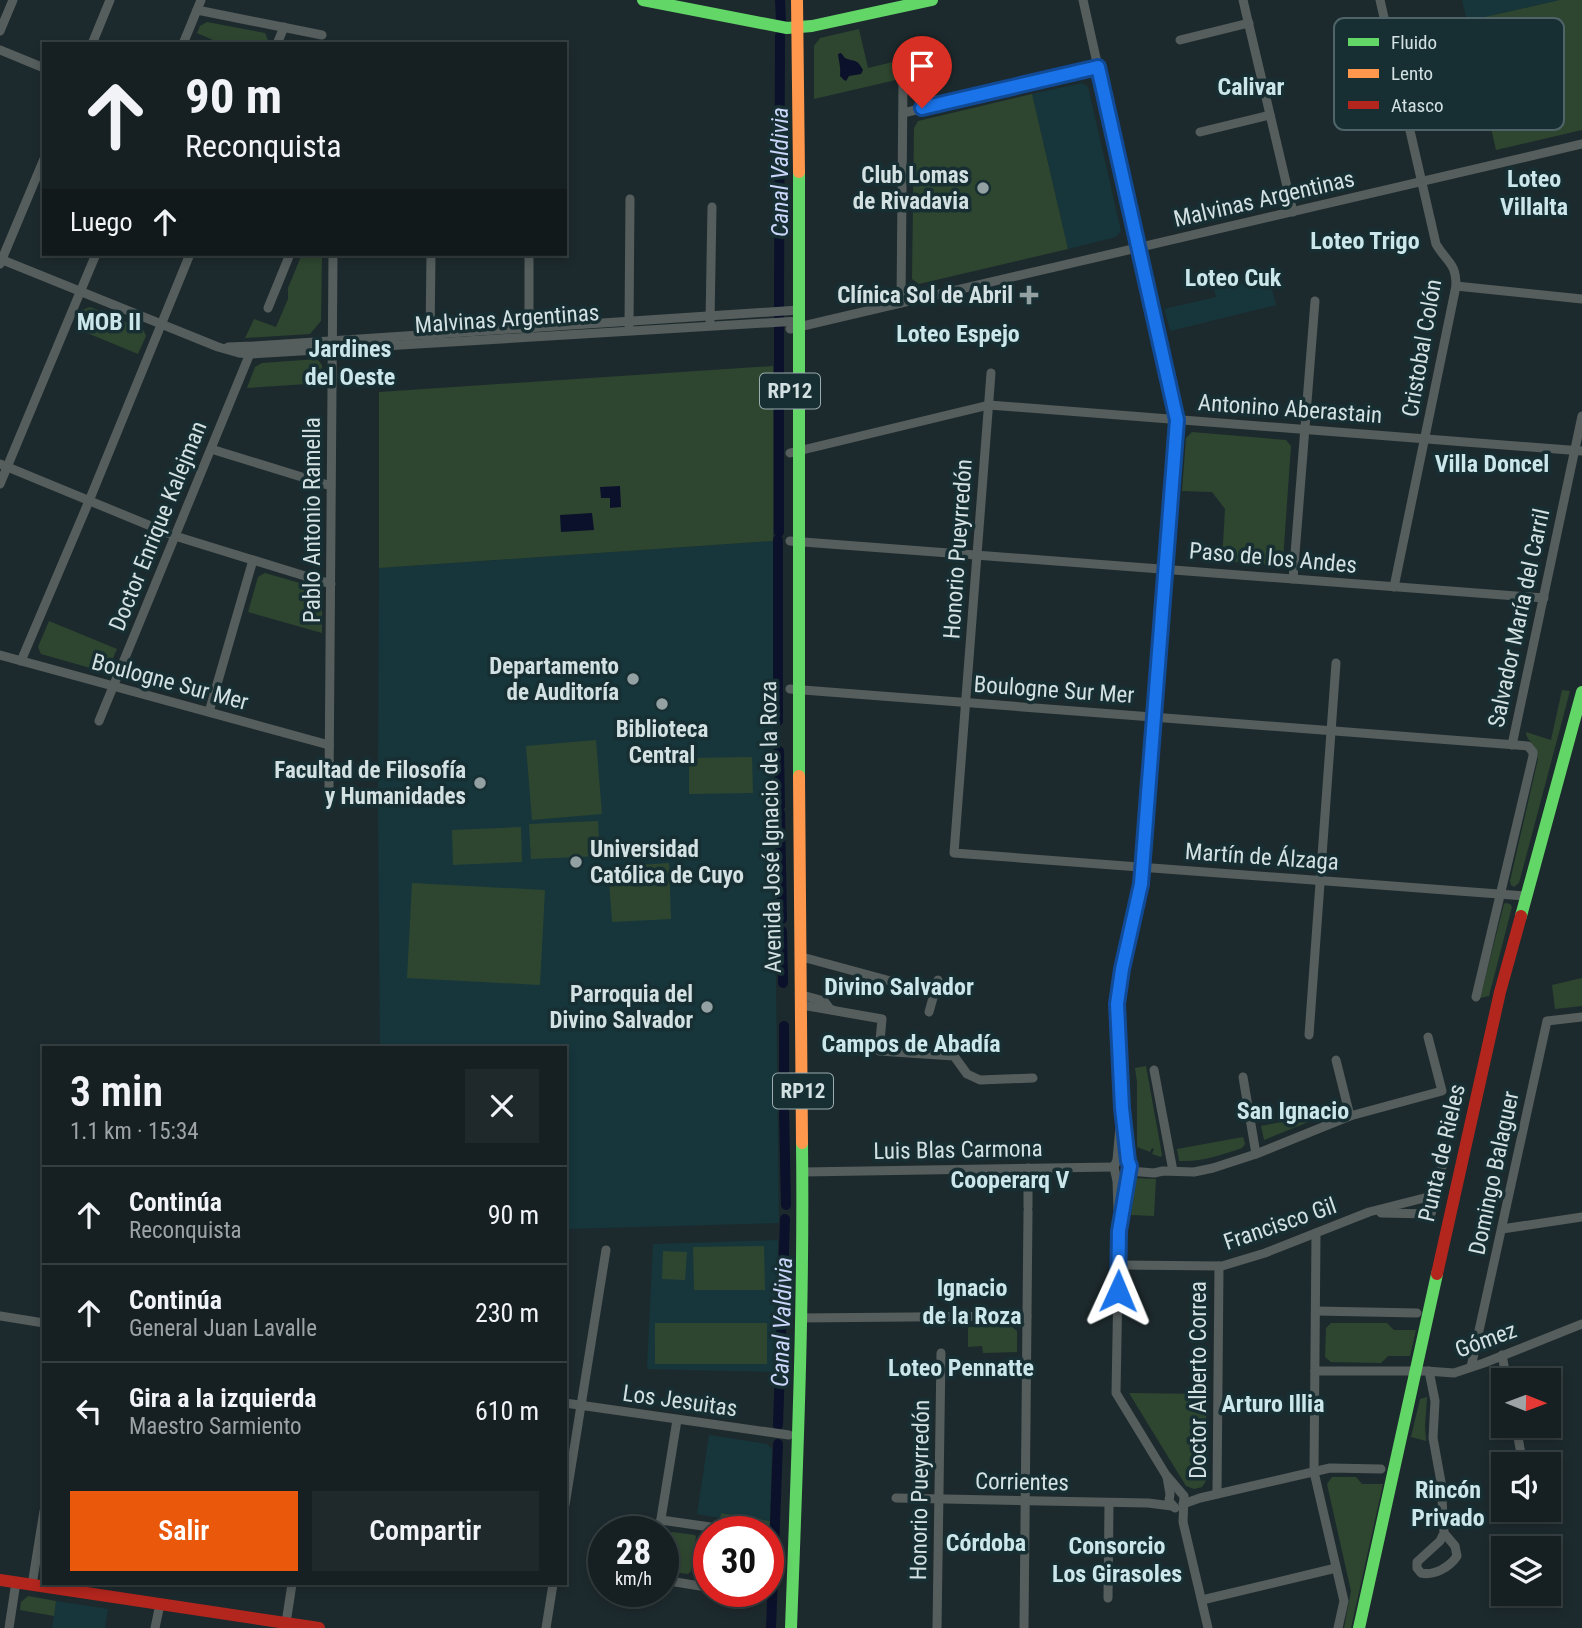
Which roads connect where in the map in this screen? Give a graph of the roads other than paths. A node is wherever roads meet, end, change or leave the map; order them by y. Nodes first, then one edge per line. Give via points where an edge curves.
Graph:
1 (13, 0) edge
2 (110, 0) edge
3 (201, 0) edge
4 (643, 0) edge
5 (797, 0) edge
6 (932, 0) edge
7 (1083, 0) edge
8 (1243, 0) edge
9 (1380, 0) edge
10 (892, 4) edge
11 (197, 10) junction
12 (1384, 18) edge
13 (1249, 23) junction
14 (284, 27) junction
15 (797, 27) junction
16 (0, 31) edge
17 (322, 34) dead end
18 (1180, 40) dead end
19 (93, 42) edge
20 (184, 42) edge
21 (278, 42) edge
22 (0, 50) edge
23 (42, 67) edge
24 (1098, 67) junction
25 (903, 83) dead end
26 (903, 113) junction
27 (1270, 115) junction
28 (1410, 130) edge
29 (1200, 132) dead end
30 (1582, 144) edge
31 (42, 164) edge
32 (1422, 181) junction
33 (630, 200) dead end
34 (712, 207) dead end
35 (1293, 212) junction
36 (1139, 247) junction
37 (95, 256) edge
38 (189, 256) edge
39 (289, 256) edge
40 (333, 256) edge
41 (431, 256) edge
42 (529, 256) edge
43 (1, 261) edge
44 (1456, 286) junction
45 (80, 291) junction
46 (1582, 299) edge
47 (1315, 302) dead end
48 (901, 303) junction
49 (268, 308) dead end
50 (788, 319) junction
51 (710, 321) junction
52 (161, 324) junction
53 (629, 326) junction
54 (529, 333) junction
55 (430, 339) junction
56 (332, 345) junction
57 (251, 350) junction
58 (991, 373) dead end
59 (989, 405) junction
60 (1582, 416) edge
61 (1177, 420) junction
62 (1305, 429) junction
63 (1424, 438) junction
64 (211, 449) junction
65 (1578, 450) edge
66 (795, 452) junction
67 (3, 466) edge
68 (0, 484) edge
69 (331, 486) junction
70 (89, 501) junction
71 (175, 536) junction
72 (795, 541) junction
73 (977, 554) junction
74 (253, 560) junction
75 (1166, 569) junction
76 (1293, 579) junction
77 (331, 584) junction
78 (1394, 587) junction
79 (1544, 598) junction
80 (0, 655) edge
81 (21, 660) junction
82 (1336, 663) dead end
83 (113, 686) junction
84 (794, 689) junction
85 (1582, 692) edge
86 (966, 703) junction
87 (209, 712) junction
88 (1154, 717) junction
89 (99, 721) dead end
90 (1331, 731) junction
91 (329, 745) junction
92 (1512, 745) junction
93 (1524, 745) joint
94 (329, 788) dead end
95 (954, 853) joint
96 (1143, 867) junction
97 (1320, 881) junction
98 (1502, 894) junction
99 (1525, 896) junction
100 (802, 957) junction
101 (938, 980) dead end
102 (935, 993) junction
103 (1476, 998) dead end
104 (802, 1000) junction
105 (929, 1012) dead end
106 (1582, 1017) edge
107 (1309, 1035) dead end
108 (1428, 1037) dead end
109 (1336, 1060) dead end
110 (1154, 1070) dead end
111 (1243, 1077) dead end
112 (1033, 1078) dead end
113 (1122, 1108) junction
114 (1350, 1116) junction
115 (1447, 1146) dead end
116 (1256, 1154) junction
117 (1116, 1166) junction
118 (1028, 1167) junction
119 (1129, 1167) junction
120 (1168, 1171) junction
121 (803, 1172) junction
122 (1436, 1195) junction
123 (1369, 1212) junction
124 (1582, 1217) edge
125 (1502, 1229) junction
126 (1119, 1231) junction
127 (1317, 1233) junction
128 (606, 1250) dead end
129 (1118, 1265) junction
130 (1219, 1266) junction
131 (1315, 1311) junction
132 (1418, 1312) dead end
133 (0, 1316) edge
134 (1027, 1316) junction
135 (801, 1318) junction
136 (42, 1323) edge
137 (1582, 1324) edge
138 (942, 1353) dead end
139 (1502, 1356) junction
140 (1471, 1367) junction
141 (1504, 1368) edge
142 (1315, 1371) junction
143 (1416, 1371) junction
144 (1429, 1371) junction
145 (567, 1404) edge
146 (581, 1406) junction
147 (677, 1420) junction
148 (789, 1436) junction
149 (1381, 1469) dead end
150 (1314, 1472) junction
151 (567, 1493) edge
152 (1217, 1494) junction
153 (896, 1498) dead end
154 (939, 1499) junction
155 (1177, 1500) junction
156 (1026, 1501) junction
157 (1109, 1503) junction
158 (662, 1516) edge
159 (42, 1523) edge
160 (1444, 1533) junction
161 (1336, 1568) junction
162 (0, 1580) edge
163 (16, 1583) junction
164 (32, 1585) junction
165 (292, 1585) edge
166 (553, 1585) edge
167 (1108, 1598) dead end
168 (1202, 1600) junction
169 (160, 1604) junction
170 (286, 1623) junction
171 (9, 1628) edge
172 (155, 1628) edge
173 (319, 1628) edge
174 (546, 1628) edge
175 (783, 1628) edge
176 (791, 1628) edge
177 (937, 1628) edge
178 (1024, 1628) edge
179 (1208, 1628) edge
180 (1338, 1628) edge
181 (1359, 1628) edge

1 - 16 street
2 - 19 street
3 - 11 street
4 - 15 main road
5 - 15 main road, Avenida José Ignacio de la Roza / RP12
6 - 10 main road
7 - 24 street
8 - 13 street
9 - 12 street, Cristobal Colón
10 - 15 main road
11 - 14 street
11 - 20 street
13 - 18 street
13 - 27 street
14 - 17 street
14 - 21 street
15 - 50 main road, Avenida José Ignacio de la Roza / RP12 via 790,54
22 - 23 street
24 - 26 street
24 - 36 street
25 - 26 street
26 - 48 street
27 - 29 street
27 - 35 street
28 - 32 street, Cristobal Colón
30 - 32 street, Malvinas Argentinas
31 - 43 street
32 - 35 street, Malvinas Argentinas
32 - 44 street, Cristobal Colón via 1436,244 1453,265
33 - 53 street
34 - 51 street
35 - 36 street, Malvinas Argentinas
36 - 48 street, Malvinas Argentinas
36 - 61 street
37 - 45 street
38 - 52 street
39 - 49 street
40 - 56 street, Pablo Antonio Ramella
41 - 55 street
42 - 54 street
43 - 45 street, Malvinas Argentinas
44 - 46 street
44 - 63 street, Cristobal Colón
45 - 52 street, Malvinas Argentinas
45 - 67 street
47 - 62 street
48 - 50 street, Malvinas Argentinas
50 - 51 street, Malvinas Argentinas
50 - 66 main road, Avenida José Ignacio de la Roza / RP12
51 - 53 street, Malvinas Argentinas
52 - 57 street, Malvinas Argentinas via 218,347 239,353
52 - 70 street
53 - 54 street, Malvinas Argentinas
54 - 55 street, Malvinas Argentinas
55 - 56 street, Malvinas Argentinas
56 - 57 street, Malvinas Argentinas
56 - 69 street, Pablo Antonio Ramella
57 - 64 street, Doctor Enrique Kalejman
58 - 59 street, Honorio Pueyrredón
59 - 61 street, Antonino Aberastain
59 - 66 street, Antonino Aberastain
59 - 73 street, Honorio Pueyrredón
60 - 65 street, Salvador María del Carril
61 - 62 street, Antonino Aberastain
61 - 75 street
62 - 63 street, Antonino Aberastain
62 - 76 street
63 - 65 street, Antonino Aberastain
63 - 78 street, Cristobal Colón
64 - 69 street
64 - 71 street, Doctor Enrique Kalejman
65 - 79 street, Salvador María del Carril
66 - 72 main road, Avenida José Ignacio de la Roza / RP12
67 - 68 street
67 - 70 street
69 - 77 street, Pablo Antonio Ramella
70 - 71 street
70 - 81 street
71 - 74 street
71 - 83 street, Doctor Enrique Kalejman
72 - 73 street, Paso de los Andes
72 - 84 main road, Avenida José Ignacio de la Roza / RP12
73 - 75 street, Paso de los Andes
73 - 86 street, Honorio Pueyrredón
74 - 77 street
74 - 87 street
75 - 76 street, Paso de los Andes
75 - 88 street
76 - 78 street, Paso de los Andes
77 - 91 street, Pablo Antonio Ramella
78 - 79 street, Paso de los Andes
79 - 92 street, Salvador María del Carril
80 - 81 street, Boulogne Sur Mer
81 - 83 street, Boulogne Sur Mer
82 - 90 street
83 - 87 street, Boulogne Sur Mer
83 - 89 street, Doctor Enrique Kalejman
84 - 86 street, Boulogne Sur Mer
84 - 100 main road, Avenida José Ignacio de la Roza / RP12
84 - 148 main road, Avenida José Ignacio de la Roza / RP12 via 795,1212
85 - 99 main road, Punta de Rieles
86 - 88 street, Boulogne Sur Mer
86 - 95 street, Honorio Pueyrredón
87 - 91 street, Boulogne Sur Mer
88 - 90 street, Boulogne Sur Mer
88 - 96 street
90 - 92 street, Boulogne Sur Mer
90 - 97 street
91 - 94 street, Pablo Antonio Ramella
92 - 93 street, Boulogne Sur Mer
93 - 98 street, Salvador María del Carril via 1533,756
95 - 96 street, Martín de Álzaga
96 - 97 street, Martín de Álzaga
96 - 113 street via 1117,1004
97 - 98 street, Martín de Álzaga
97 - 107 street
98 - 99 street, Martín de Álzaga
98 - 103 street, Salvador María del Carril
99 - 143 main road, Punta de Rieles via 1492,1023
100 - 102 street
100 - 104 main road, Avenida José Ignacio de la Roza / RP12
101 - 102 street
102 - 105 street
104 - 112 street via 882,1019 879,1051 950,1055 967,1074 980,1080
104 - 121 main road, Avenida José Ignacio de la Roza / RP12
106 - 125 street, Domingo Balaguer via 1548,1021
108 - 114 street via 1442,1091
109 - 114 street
110 - 120 street
111 - 116 street
113 - 117 street
113 - 119 street
114 - 116 street
115 - 122 street
116 - 120 street via 1194,1172
117 - 118 street, Luis Blas Carmona
117 - 119 street via 1123,1159
117 - 119 street via 1124,1175
117 - 126 street
118 - 121 street, Luis Blas Carmona
118 - 134 street
119 - 120 street
119 - 126 street
121 - 135 main road, Avenida José Ignacio de la Roza / RP12
122 - 123 street, Francisco Gil
122 - 123 street, Francisco Gil via 1432,1214
123 - 127 street, Francisco Gil
124 - 125 street
125 - 140 street, Domingo Balaguer
126 - 129 street
127 - 130 street, Francisco Gil
127 - 131 street
128 - 146 street
129 - 130 street, Francisco Gil
129 - 155 street via 1116,1393
130 - 152 street, Doctor Alberto Correa
131 - 132 street
131 - 142 street
133 - 136 street
134 - 135 street
134 - 156 street
135 - 176 main road, Avenida José Ignacio de la Roza / RP12
137 - 139 street, Gómez
138 - 154 street, Honorio Pueyrredón
139 - 140 street, Gómez
139 - 141 street
140 - 144 street, Gómez via 1454,1373
142 - 143 street, Gómez
142 - 150 street
143 - 144 street, Gómez
143 - 181 main road, Punta de Rieles
144 - 160 street
145 - 146 street, Los Jesuitas
146 - 147 street, Los Jesuitas
146 - 151 street
147 - 148 street, Los Jesuitas
147 - 158 street
148 - 175 main road, Avenida José Ignacio de la Roza / RP12
149 - 150 street, Corrientes
150 - 152 street, Corrientes
150 - 161 street
152 - 155 street, Corrientes
153 - 154 street, Corrientes
154 - 156 street, Corrientes
154 - 177 street, Honorio Pueyrredón
155 - 157 street, Corrientes
155 - 168 street
156 - 157 street, Corrientes
156 - 178 street
157 - 167 street
159 - 164 street
160 - 160 street via 1417,1562 1420,1573 1437,1572 1455,1560 1455,1546
161 - 168 street
161 - 180 street via 1344,1601
162 - 163 main road
163 - 164 main road
163 - 171 street
164 - 169 main road
165 - 170 street
166 - 174 street
168 - 179 street
169 - 170 main road
169 - 172 street
170 - 173 main road

